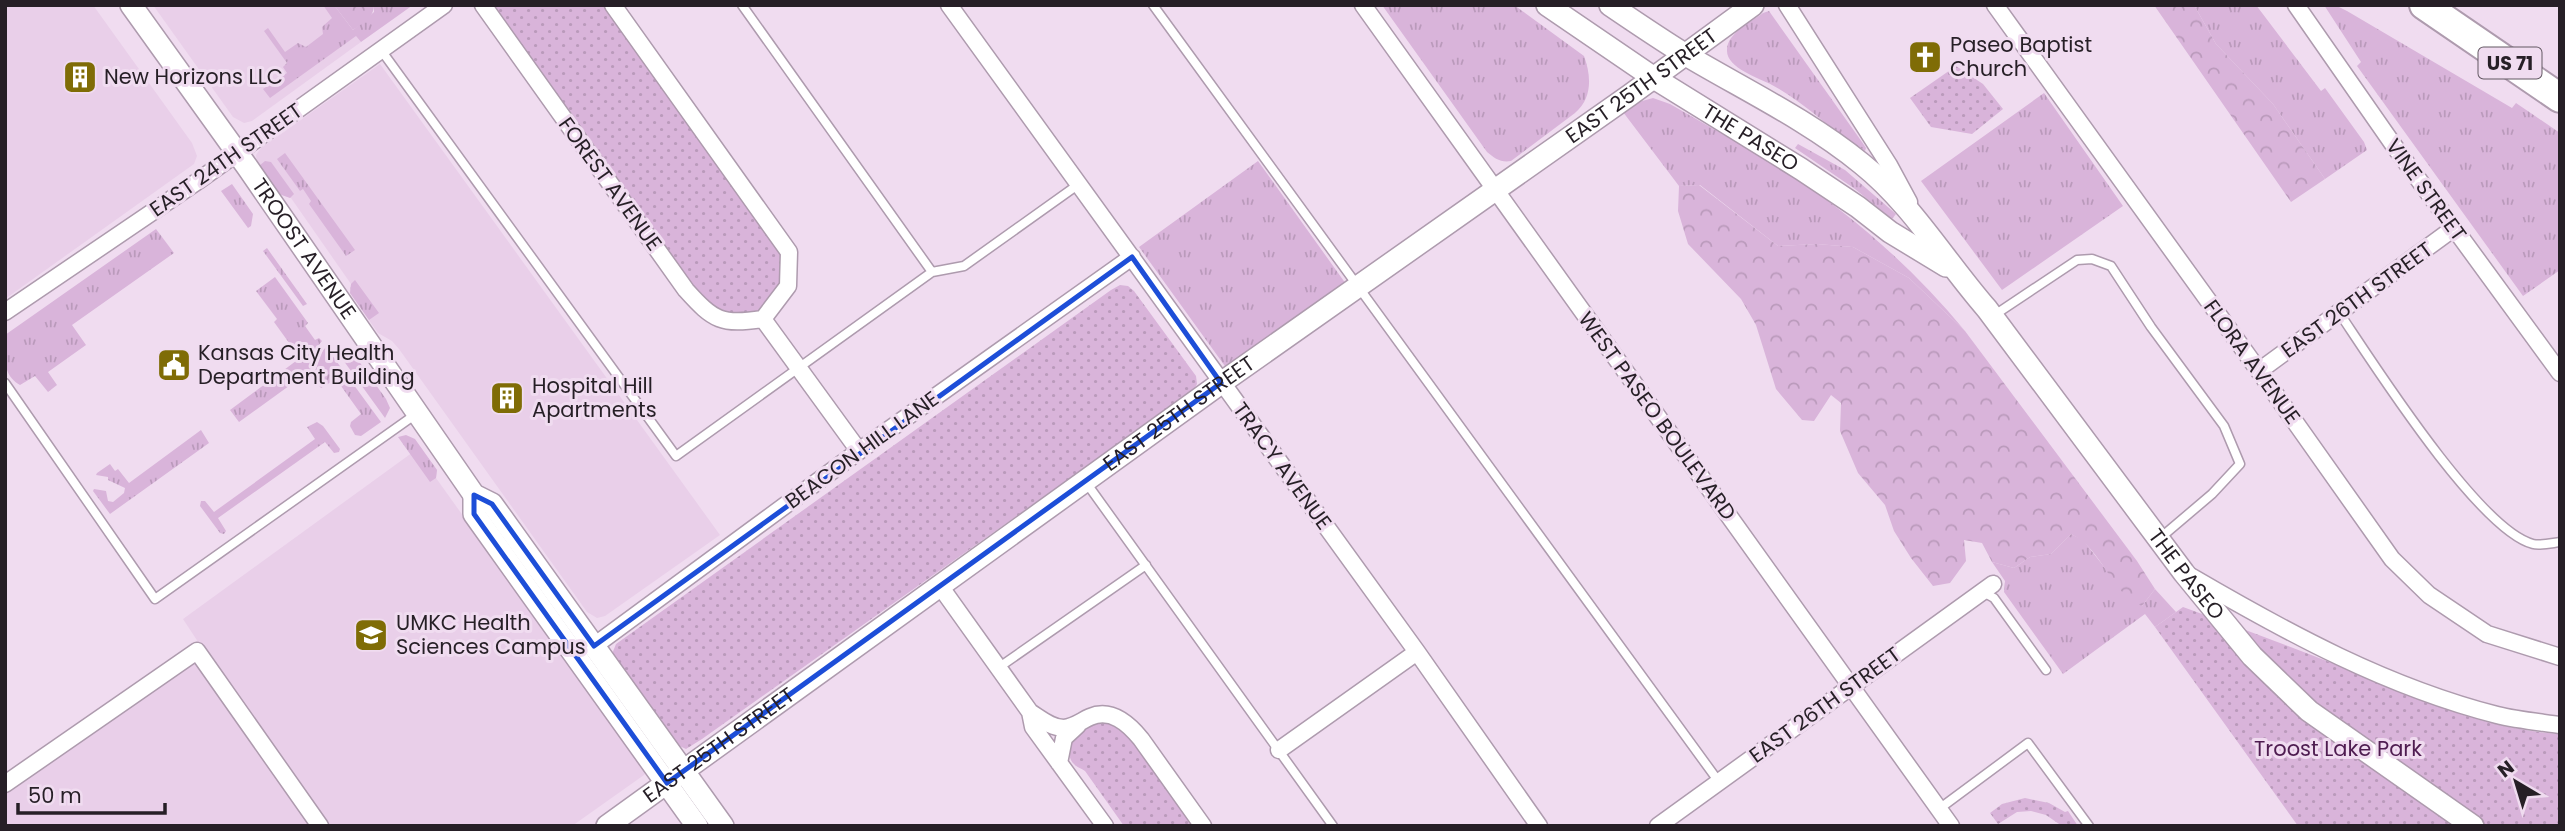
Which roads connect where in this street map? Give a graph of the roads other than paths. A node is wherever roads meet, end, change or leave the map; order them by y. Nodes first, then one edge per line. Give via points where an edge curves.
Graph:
1 (131, 5) edge
2 (444, 5) edge
3 (483, 5) edge
4 (612, 5) edge
5 (742, 5) edge
6 (949, 5) edge
7 (1153, 5) edge
8 (1363, 5) edge
9 (1547, 5) edge
10 (1610, 5) edge
11 (1753, 5) edge
12 (1787, 5) edge
13 (1995, 5) edge
14 (2296, 5) edge
15 (2402, 5) edge
16 (2424, 5) edge
17 (2461, 29) junction
18 (381, 50) junction
19 (1685, 54) junction
20 (1654, 78) junction
21 (2560, 98) edge
22 (237, 153) junction
23 (1079, 184) junction
24 (1495, 190) junction
25 (1920, 223) junction
26 (2454, 228) junction
27 (1132, 257) junction
28 (1954, 270) junction
29 (932, 272) junction
30 (1358, 287) junction
31 (5, 313) edge
32 (2340, 314) junction
33 (1992, 316) junction
34 (763, 319) junction
35 (799, 368) junction
36 (2259, 371) junction
37 (2560, 373) edge
38 (5, 383) edge
39 (1222, 383) junction
40 (418, 412) junction
41 (859, 451) junction
42 (1086, 481) junction
43 (474, 495) junction
44 (2159, 539) junction
45 (2560, 541) edge
46 (1146, 565) junction
47 (2184, 573) junction
48 (940, 586) junction
49 (1987, 588) joint
50 (594, 646) junction
51 (1417, 652) junction
52 (2560, 657) edge
53 (998, 668) junction
54 (2046, 670) dead end
55 (1850, 686) junction
56 (1030, 712) junction
57 (1078, 724) junction
58 (2560, 725) edge
59 (1279, 750) junction
60 (1059, 763) junction
61 (676, 777) junction
62 (1719, 782) junction
63 (5, 784) edge
64 (1938, 809) junction
65 (320, 826) edge
66 (607, 826) edge
67 (697, 826) edge
68 (723, 826) edge
69 (1105, 826) edge
70 (1203, 826) edge
71 (1333, 826) edge
72 (1539, 826) edge
73 (1658, 826) edge
74 (1951, 826) edge
75 (2089, 826) edge
76 (2473, 826) edge

1 - 22 main road, TROOST AVENUE
2 - 18 street, EAST 24TH STREET
3 - 34 street, FOREST AVENUE via 686,290 709,315 735,323
4 - 34 street via 789,251 788,286
5 - 29 lane
6 - 23 street, TRACY AVENUE
7 - 30 lane
8 - 24 street, WEST PASEO BOULEVARD
9 - 20 main road, THE PASEO
10 - 19 main road, THE PASEO
11 - 19 main road, EAST 25TH STREET
12 - 25 street via 1889,165
13 - 36 street, FLORA AVENUE
14 - 26 street, VINE STREET
15 - 17 highway
16 - 17 highway, US 71
17 - 21 highway, US 71
18 - 22 street, EAST 24TH STREET
18 - 35 lane via 676,456
19 - 20 main road, EAST 25TH STREET
19 - 25 main road, THE PASEO via 1793,116 1862,163
20 - 24 main road, EAST 25TH STREET
20 - 28 main road, THE PASEO
22 - 31 street, EAST 24TH STREET
22 - 40 main road, TROOST AVENUE
23 - 27 street, TRACY AVENUE
23 - 29 lane via 964,266
24 - 30 main road, EAST 25TH STREET
24 - 55 street, WEST PASEO BOULEVARD
25 - 28 main road, THE PASEO
26 - 32 street, EAST 26TH STREET
26 - 37 street, VINE STREET
27 - 39 street, TRACY AVENUE
27 - 41 street, BEACON HILL LANE
28 - 33 main road, THE PASEO
29 - 35 lane
30 - 39 main road, EAST 25TH STREET
30 - 62 lane
32 - 36 street, EAST 26TH STREET
32 - 45 lane via 2412,421 2479,502 2510,531 2534,545
33 - 44 main road, THE PASEO
33 - 44 lane via 2077,260 2092,259 2111,266 2224,426 2239,464
34 - 35 street
35 - 41 street
36 - 52 street, FLORA AVENUE via 2392,559 2429,595 2487,634
38 - 40 lane via 155,598
39 - 42 main road, EAST 25TH STREET
39 - 51 street, TRACY AVENUE
40 - 43 main road, TROOST AVENUE
41 - 50 street, BEACON HILL LANE
42 - 46 lane
42 - 48 main road, EAST 25TH STREET
43 - 50 main road, TROOST AVENUE via 492,504
43 - 61 main road, TROOST AVENUE via 474,514
44 - 47 main road, THE PASEO
46 - 53 lane
46 - 59 lane
47 - 58 street via 2301,639 2427,694 2499,716
47 - 76 main road, THE PASEO via 2252,656 2309,711
48 - 53 street
48 - 61 main road, EAST 25TH STREET
49 - 54 lane
49 - 55 street, EAST 26TH STREET
50 - 61 main road, TROOST AVENUE
51 - 59 street
51 - 72 street, TRACY AVENUE
53 - 56 street
55 - 62 street, EAST 26TH STREET
55 - 64 street, WEST PASEO BOULEVARD
56 - 57 street via 1063,728
56 - 60 street via 1033,727
57 - 60 street via 1064,738
57 - 70 street via 1101,714 1132,727
59 - 71 lane
60 - 69 street
61 - 66 main road, EAST 25TH STREET
61 - 67 main road, TROOST AVENUE
61 - 68 main road, TROOST AVENUE
62 - 73 street, EAST 26TH STREET
63 - 65 street via 197,650
64 - 74 street, WEST PASEO BOULEVARD
64 - 75 lane via 2028,743

